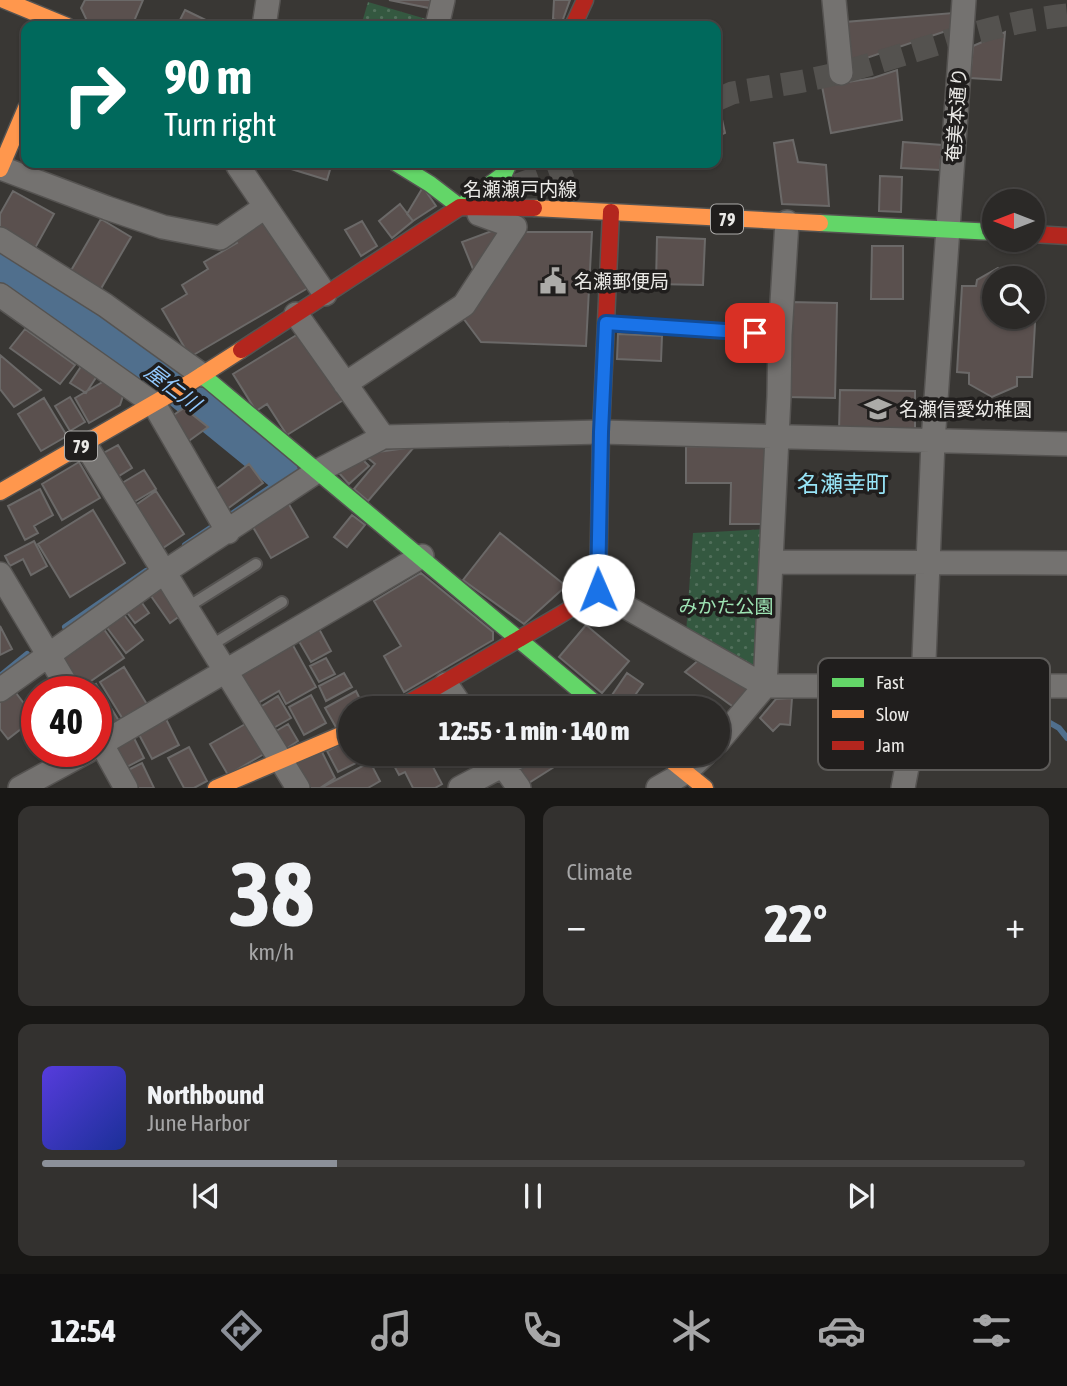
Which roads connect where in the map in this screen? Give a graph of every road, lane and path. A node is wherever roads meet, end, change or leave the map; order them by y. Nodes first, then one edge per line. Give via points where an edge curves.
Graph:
1 (5, 0) edge
2 (268, 0) edge
3 (443, 0) edge
4 (585, 0) edge
5 (834, 0) edge
6 (964, 0) edge
7 (62, 21) edge
8 (265, 21) edge
9 (438, 21) edge
10 (575, 21) edge
11 (841, 73) dead end
12 (21, 120) edge
13 (0, 168) edge
14 (239, 168) edge
15 (405, 168) edge
16 (507, 168) edge
17 (265, 207) junction
18 (460, 207) junction
19 (611, 212) junction
20 (788, 222) junction
21 (947, 230) junction
22 (982, 231) edge
23 (1045, 235) edge
24 (1067, 236) edge
25 (0, 239) edge
26 (0, 295) edge
27 (326, 295) junction
28 (296, 314) junction
29 (606, 323) junction
30 (780, 335) junction
31 (197, 378) junction
32 (345, 384) junction
33 (158, 402) junction
34 (601, 432) junction
35 (777, 436) junction
36 (383, 437) junction
37 (933, 442) junction
38 (85, 444) junction
39 (1067, 444) edge
40 (316, 472) junction
41 (0, 492) edge
42 (228, 532) junction
43 (422, 556) junction
44 (772, 562) junction
45 (928, 562) junction
46 (1067, 563) edge
47 (256, 564) dead end
48 (163, 573) junction
49 (0, 574) edge
50 (598, 590) junction
51 (282, 602) dead end
52 (186, 608) junction
53 (520, 638) junction
54 (210, 646) junction
55 (47, 654) junction
56 (924, 658) edge
57 (225, 670) junction
58 (61, 676) edge
59 (446, 684) junction
60 (818, 685) edge
61 (765, 686) junction
62 (0, 690) edge
63 (422, 696) edge
64 (454, 696) edge
65 (587, 696) edge
66 (730, 728) edge
67 (112, 735) edge
68 (338, 736) edge
69 (281, 760) junction
70 (490, 766) edge
71 (502, 766) edge
72 (678, 766) edge
73 (692, 766) edge
74 (56, 767) edge
75 (112, 767) edge
76 (906, 770) edge
77 (686, 772) junction
78 (20, 788) edge
79 (126, 788) edge
80 (216, 788) edge
81 (298, 788) edge
82 (460, 788) edge
83 (519, 788) edge
84 (658, 788) edge
85 (705, 788) edge
86 (903, 788) edge

1 - 7 street
2 - 8 street
3 - 9 street
4 - 10 street
5 - 11 street
6 - 21 street, 奄美本通り
12 - 13 street
13 - 17 street via 163,227 220,238
14 - 17 street
15 - 18 street
16 - 18 street
17 - 27 street
18 - 19 street, 名瀬瀬戸内線 / 79
18 - 27 street, 名瀬瀬戸内線 / 79
18 - 32 street via 515,227 464,305
19 - 20 street, 名瀬瀬戸内線 / 79
19 - 29 street
20 - 21 street, 名瀬瀬戸内線 / 79
20 - 30 street
21 - 22 street, 名瀬瀬戸内線 / 79
21 - 37 street, 奄美本通り
23 - 24 street
25 - 31 street via 105,305
26 - 33 street
27 - 28 street, 名瀬瀬戸内線 / 79
28 - 31 street, 名瀬瀬戸内線 / 79
28 - 32 street
29 - 30 lane
29 - 34 street
30 - 35 street
31 - 33 street, 名瀬瀬戸内線 / 79
31 - 40 street
32 - 36 street
33 - 38 street, 名瀬瀬戸内線 / 79
33 - 42 street
34 - 35 street
34 - 36 street
34 - 50 street
35 - 37 street
35 - 44 street
36 - 40 street
37 - 39 street
37 - 45 street, 奄美本通り
38 - 41 street, 名瀬瀬戸内線 / 79
38 - 48 street
40 - 42 street
40 - 43 street
42 - 48 street
43 - 53 street
43 - 57 street
44 - 45 street
44 - 61 street
45 - 46 street
45 - 56 street, 奄美本通り
47 - 52 lane
48 - 52 street
48 - 55 street
49 - 55 street
50 - 53 street
50 - 61 street
51 - 54 lane
52 - 54 street
53 - 59 street
53 - 65 street
54 - 57 street
55 - 58 street
55 - 62 street
57 - 67 street
57 - 69 street
59 - 63 street
59 - 64 street
60 - 61 street
61 - 66 street
68 - 69 street
69 - 80 street
69 - 81 street
70 - 82 street
71 - 83 street
72 - 77 street
73 - 77 street
74 - 78 street
75 - 79 street
76 - 86 street, 奄美本通り
77 - 84 street
77 - 85 street

